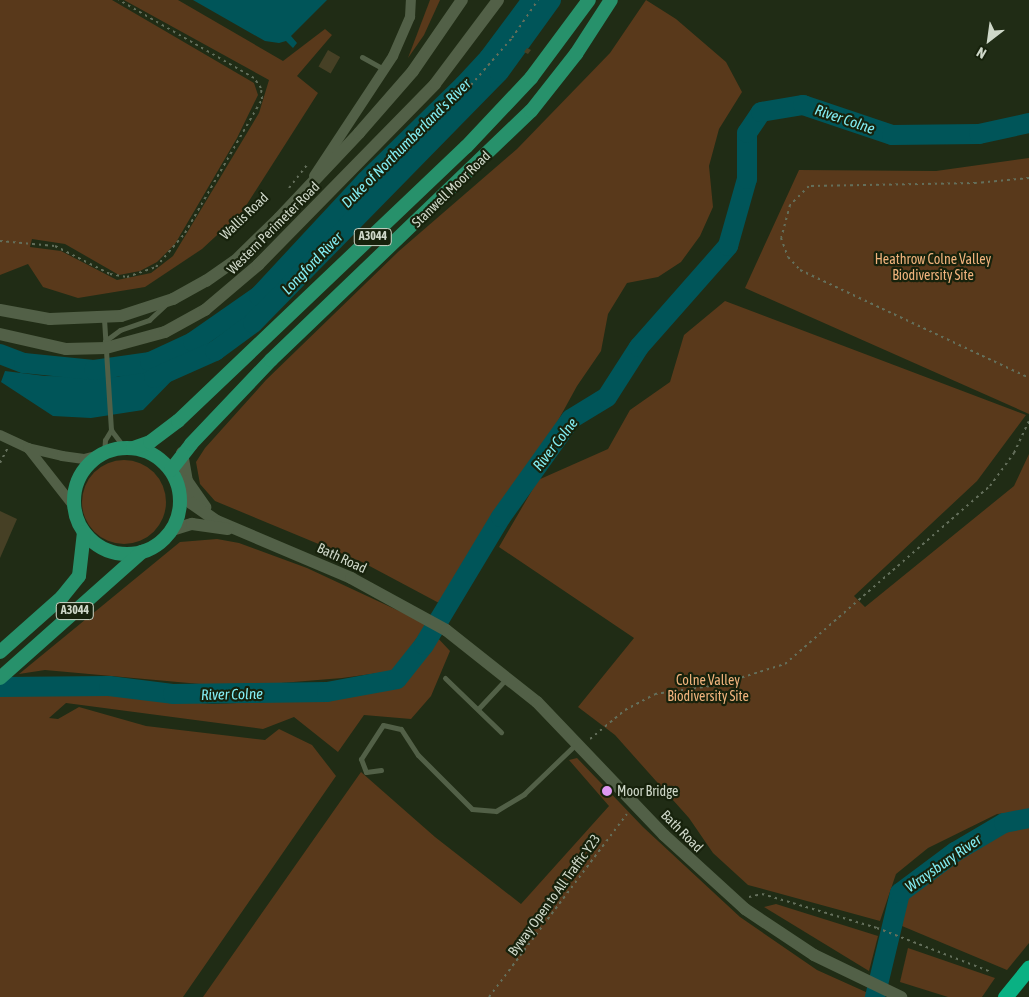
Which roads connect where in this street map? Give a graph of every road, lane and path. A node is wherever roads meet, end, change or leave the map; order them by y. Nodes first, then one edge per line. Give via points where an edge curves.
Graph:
1 (119, 0) edge
2 (411, 0) edge
3 (462, 0) edge
4 (498, 0) edge
5 (538, 0) edge
6 (589, 0) edge
7 (611, 0) edge
8 (362, 57) dead end
9 (385, 70) junction
10 (408, 150) dead end
11 (313, 157) dead end
12 (1029, 178) edge
13 (289, 189) dead end
14 (306, 190) junction
15 (0, 241) edge
16 (173, 299) junction
17 (0, 310) edge
18 (104, 318) junction
19 (0, 334) edge
20 (106, 349) junction
21 (1029, 378) edge
22 (1029, 421) edge
23 (111, 429) junction
24 (0, 435) edge
25 (12, 440) junction
26 (28, 448) junction
27 (129, 448) junction
28 (182, 453) junction
29 (102, 454) junction
30 (0, 463) edge
31 (171, 470) junction
32 (179, 488) junction
33 (72, 504) junction
34 (217, 520) junction
35 (172, 530) junction
36 (238, 531) junction
37 (84, 532) junction
38 (142, 552) junction
39 (0, 652) edge
40 (4, 674) edge
41 (445, 678) dead end
42 (508, 678) junction
43 (478, 709) junction
44 (501, 732) dead end
45 (578, 745) junction
46 (381, 770) dead end
47 (636, 806) junction
48 (735, 900) junction
49 (1029, 967) edge
50 (991, 972) dead end
51 (489, 997) edge
52 (901, 997) edge
53 (1005, 997) edge

1 - 15 path via 254,78 262,88 262,99 186,233 156,267 128,277 119,276 55,246
2 - 9 street via 405,30
3 - 14 street, Western Perimeter Road via 442,34 400,87
4 - 20 street, Western Perimeter Road via 435,84 229,293 186,323 145,339
5 - 10 path via 512,38
6 - 27 main road, Stanwell Moor Road / A3044 via 531,78 466,148 178,421 150,442
7 - 28 main road, Stanwell Moor Road / A3044 via 576,54 525,116 271,360
8 - 9 lane
9 - 14 street
11 - 13 path
12 - 21 path via 967,183 808,186 790,205 781,238 788,257 800,270
14 - 16 street, Western Perimeter Road via 235,260
16 - 18 street, Western Perimeter Road via 135,313
16 - 20 lane, Western Perimeter Road via 148,320 120,330
17 - 18 street, Western Perimeter Road via 50,319
18 - 20 lane
19 - 20 street, Western Perimeter Road via 66,348
20 - 23 lane
22 - 45 path via 1014,452 990,486 785,664 717,684 655,694 625,710
23 - 27 lane
23 - 29 lane
24 - 25 street
25 - 26 street
25 - 30 path
26 - 29 street via 84,459
26 - 33 street
27 - 29 main road
27 - 31 main road via 156,456
28 - 31 main road, Stanwell Moor Road / A3044
28 - 34 street via 187,480
29 - 33 main road via 81,474 74,488
31 - 32 main road
32 - 34 street, Bath Road via 191,503
32 - 35 main road via 180,505
33 - 37 main road
34 - 36 street, Bath Road
35 - 36 street, Bath Road via 192,524
35 - 38 main road via 163,541
36 - 42 street, Bath Road via 351,578 430,619
37 - 38 main road via 102,549 114,554
37 - 39 main road, A3044 via 78,576 62,598
38 - 40 main road, A3044
41 - 43 lane
42 - 43 lane
42 - 45 street, Bath Road
43 - 44 lane
45 - 46 lane via 524,794 496,811 472,809 418,755 401,729 383,725 361,759 366,772
45 - 47 street, Bath Road
47 - 48 street, Bath Road
47 - 51 path, Byway Open to All Traffic Y23 via 619,821 576,884 559,900 527,951
48 - 50 path via 762,894 877,928
48 - 52 street, Bath Road via 814,955
49 - 53 highway

